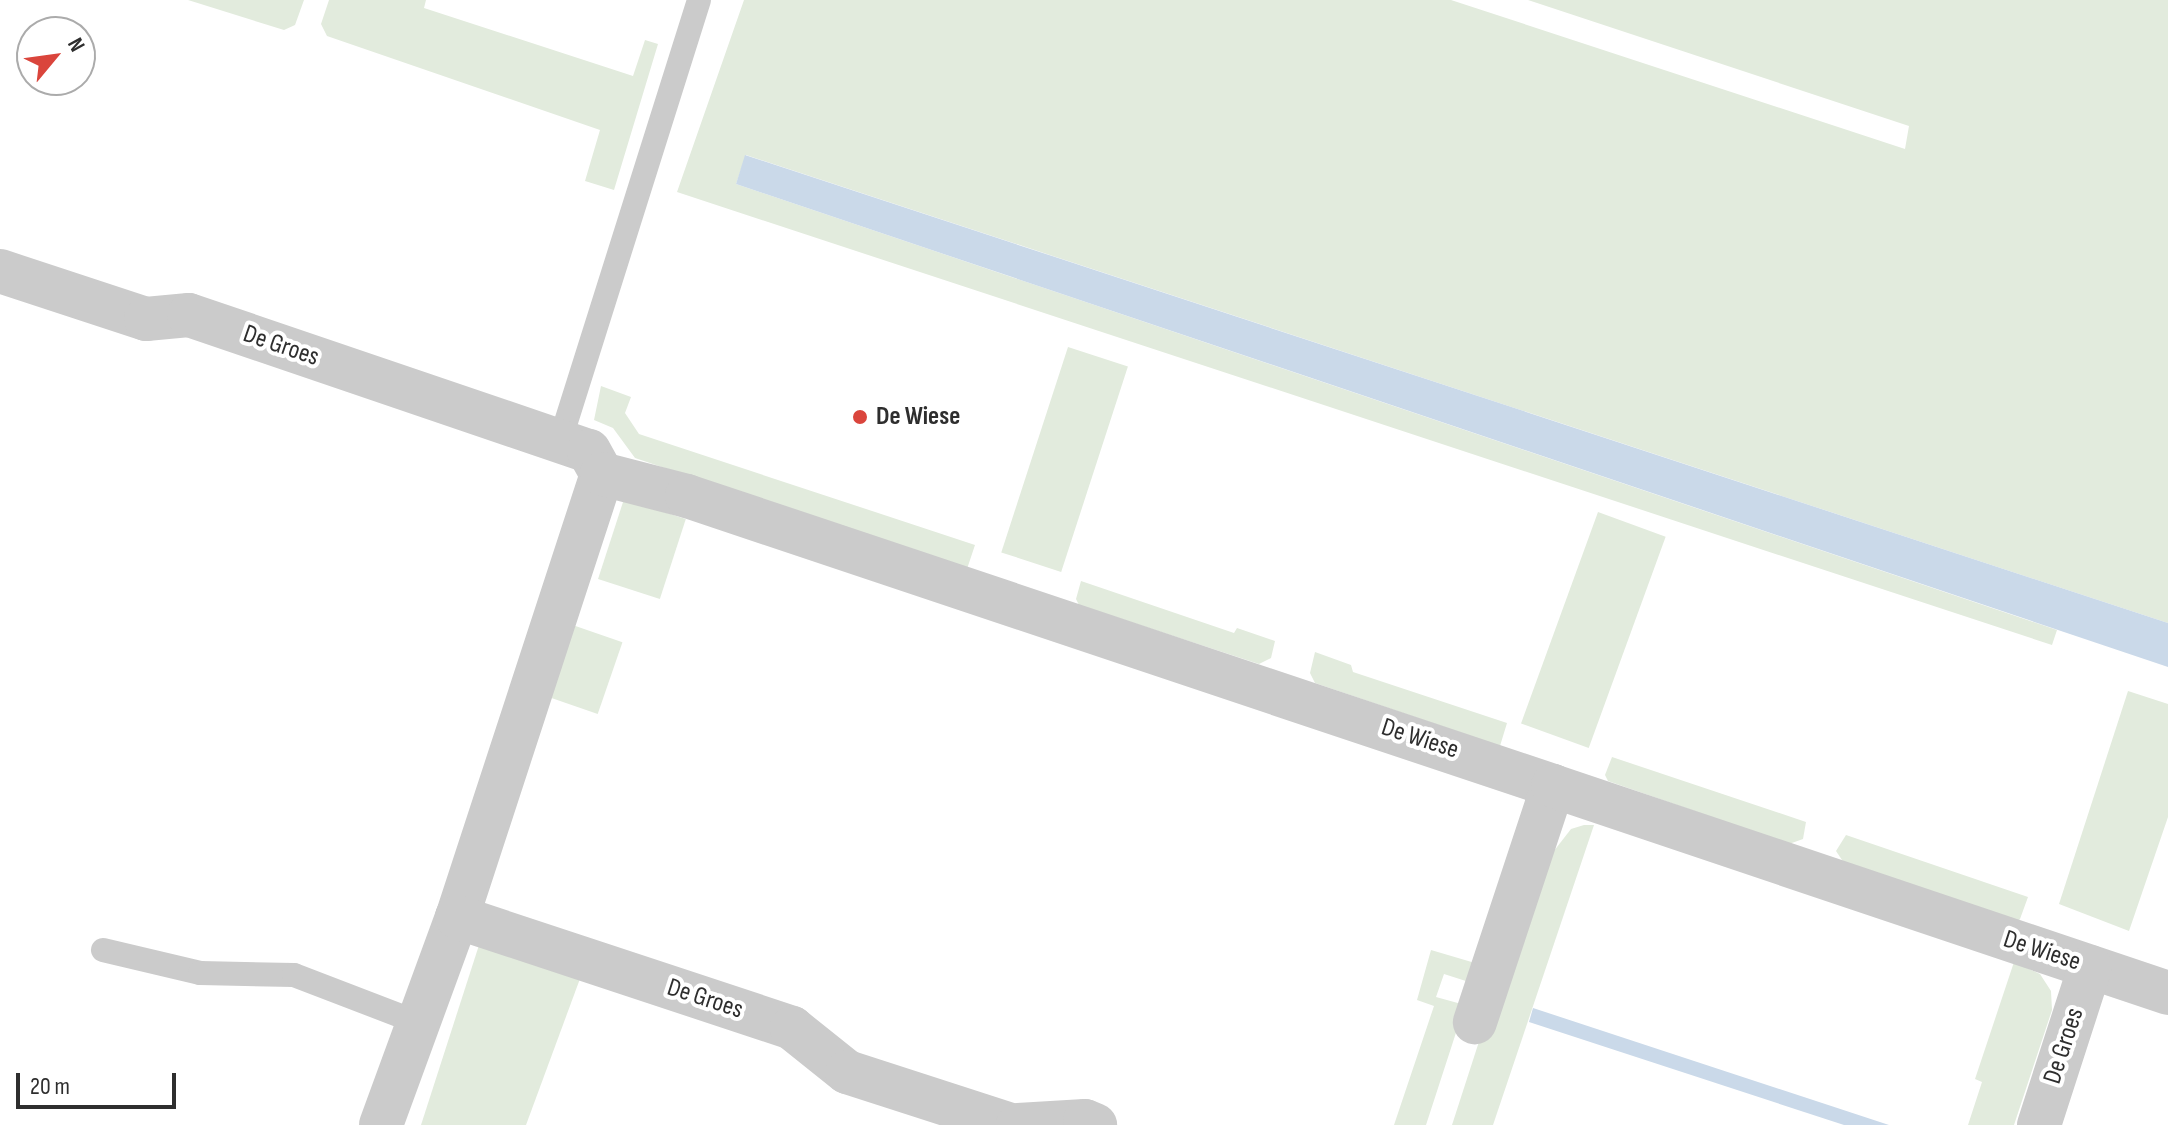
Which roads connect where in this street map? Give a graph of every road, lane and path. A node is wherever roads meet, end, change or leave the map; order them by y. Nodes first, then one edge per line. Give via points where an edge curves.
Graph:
1 (699, 0) edge
2 (0, 271) edge
3 (560, 441) junction
4 (602, 474) junction
5 (1553, 786) junction
6 (457, 917) junction
7 (103, 950) dead end
8 (2090, 967) junction
9 (2168, 993) edge
10 (1475, 1022) dead end
11 (419, 1023) junction
12 (938, 1114) edge
13 (381, 1125) edge
14 (1011, 1125) edge
15 (1018, 1125) edge
16 (1095, 1125) edge
17 (2039, 1125) edge

1 - 3 lane
2 - 3 street, De Groes via 146,319 189,315
3 - 4 street, De Groes via 589,451
4 - 5 street, De Wiese via 687,496
4 - 6 street
5 - 8 street, De Wiese
5 - 10 street
6 - 11 street
6 - 12 street, De Groes via 792,1028 847,1072
7 - 11 lane via 200,973 294,975
8 - 9 street, De Wiese
8 - 17 street, De Groes
11 - 13 street
12 - 14 street, De Groes
15 - 16 street

